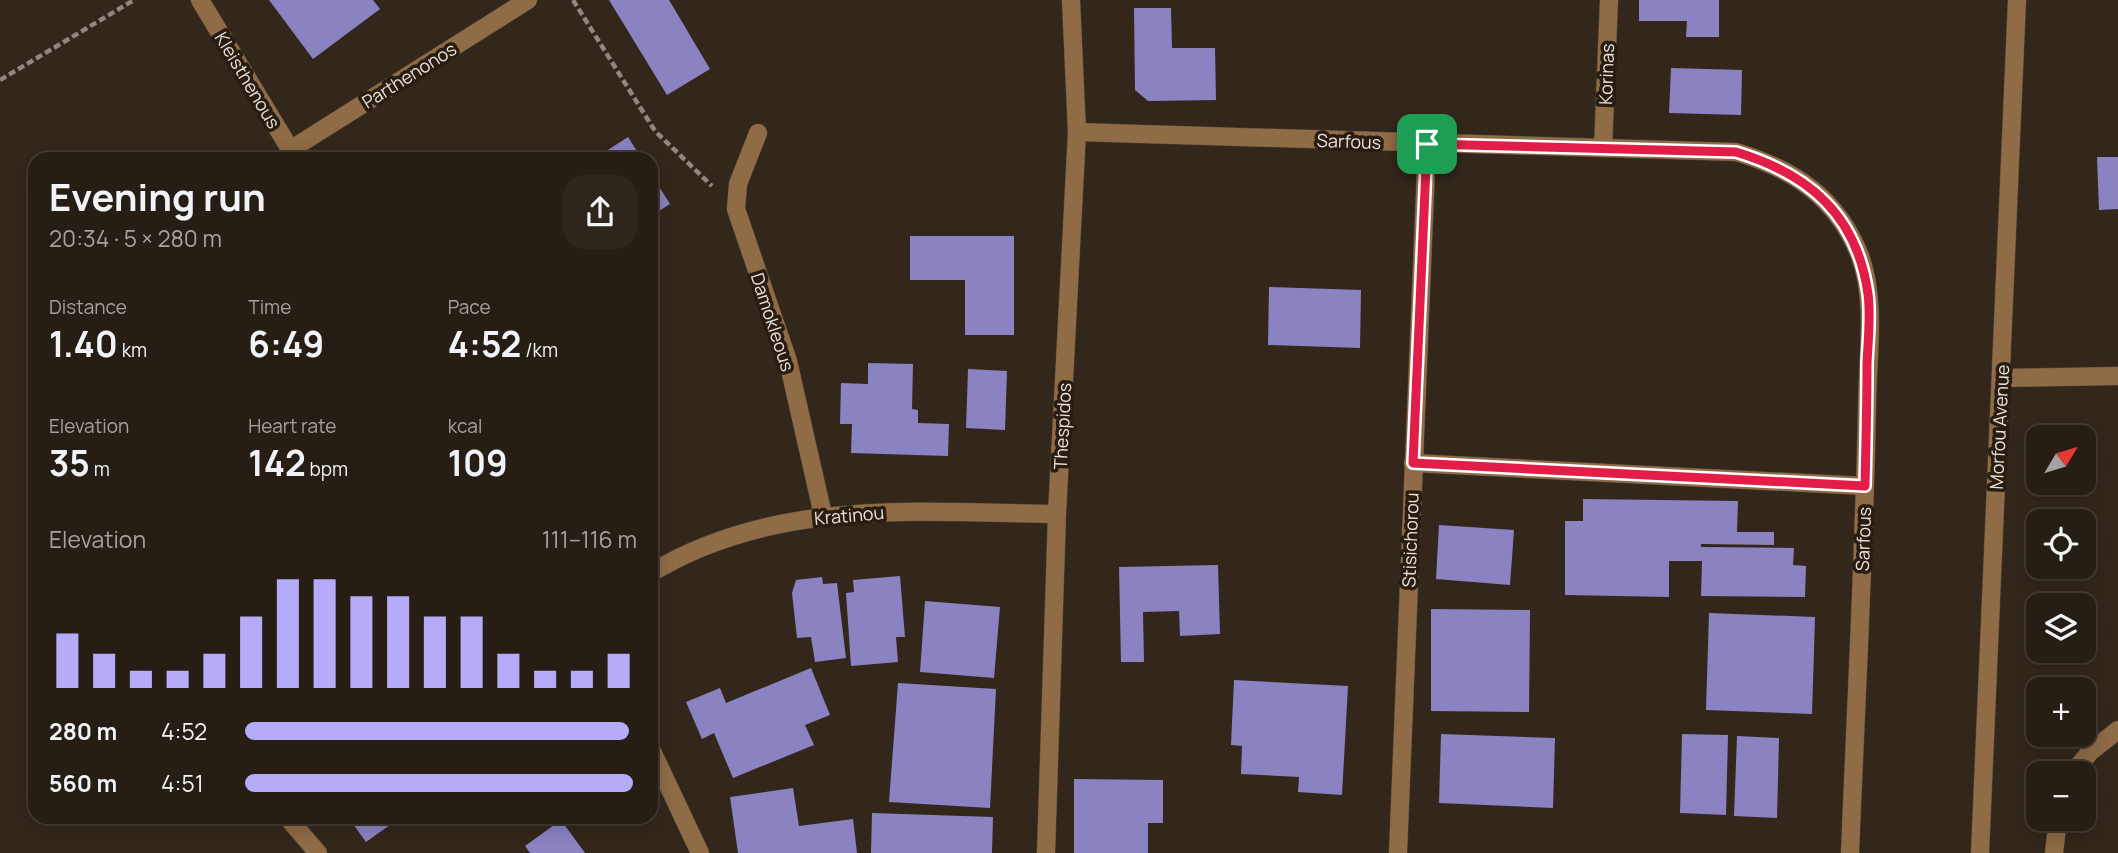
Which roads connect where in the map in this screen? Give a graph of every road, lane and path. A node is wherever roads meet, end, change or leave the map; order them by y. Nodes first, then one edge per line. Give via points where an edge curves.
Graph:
1 (134, 0) edge
2 (200, 0) edge
3 (528, 0) edge
4 (573, 0) edge
5 (1072, 0) edge
6 (1609, 0) edge
7 (2017, 0) edge
8 (0, 80) edge
9 (1077, 132) junction
10 (758, 133) dead end
11 (1427, 144) junction
12 (1603, 148) junction
13 (292, 152) edge
14 (296, 152) edge
15 (736, 209) junction
16 (2118, 376) edge
17 (2001, 378) junction
18 (1413, 463) junction
19 (1865, 486) junction
20 (1057, 514) junction
21 (823, 515) junction
22 (658, 570) edge
23 (2118, 730) edge
24 (2083, 761) edge
25 (658, 764) edge
26 (293, 824) edge
27 (2057, 831) edge
28 (318, 853) edge
29 (700, 853) edge
30 (1045, 853) edge
31 (1398, 853) edge
32 (1850, 853) edge
33 (1980, 853) edge
34 (2054, 853) edge

1 - 8 path
2 - 13 street, Kleisthenous
3 - 14 street, Parthenonos
4 - 15 path via 655,131
5 - 9 street, Thespidos
6 - 12 street, Korinas
7 - 17 street, Morfou Avenue
9 - 11 street, Sarfous
9 - 20 street, Thespidos
10 - 15 street, Damokleous via 738,184
11 - 12 street, Sarfous
11 - 18 street, Stisichorou
12 - 19 street, Sarfous via 1736,152 1773,163 1808,184 1838,215 1860,257 1868,296
15 - 21 street, Damokleous via 788,361
16 - 17 street
17 - 33 street, Morfou Avenue
18 - 19 street
18 - 31 street, Stisichorou
19 - 32 street, Sarfous
20 - 21 street, Kratinou
20 - 30 street, Thespidos
21 - 22 street, Kratinou via 728,536
23 - 24 street
25 - 29 street
26 - 28 street
27 - 34 street

